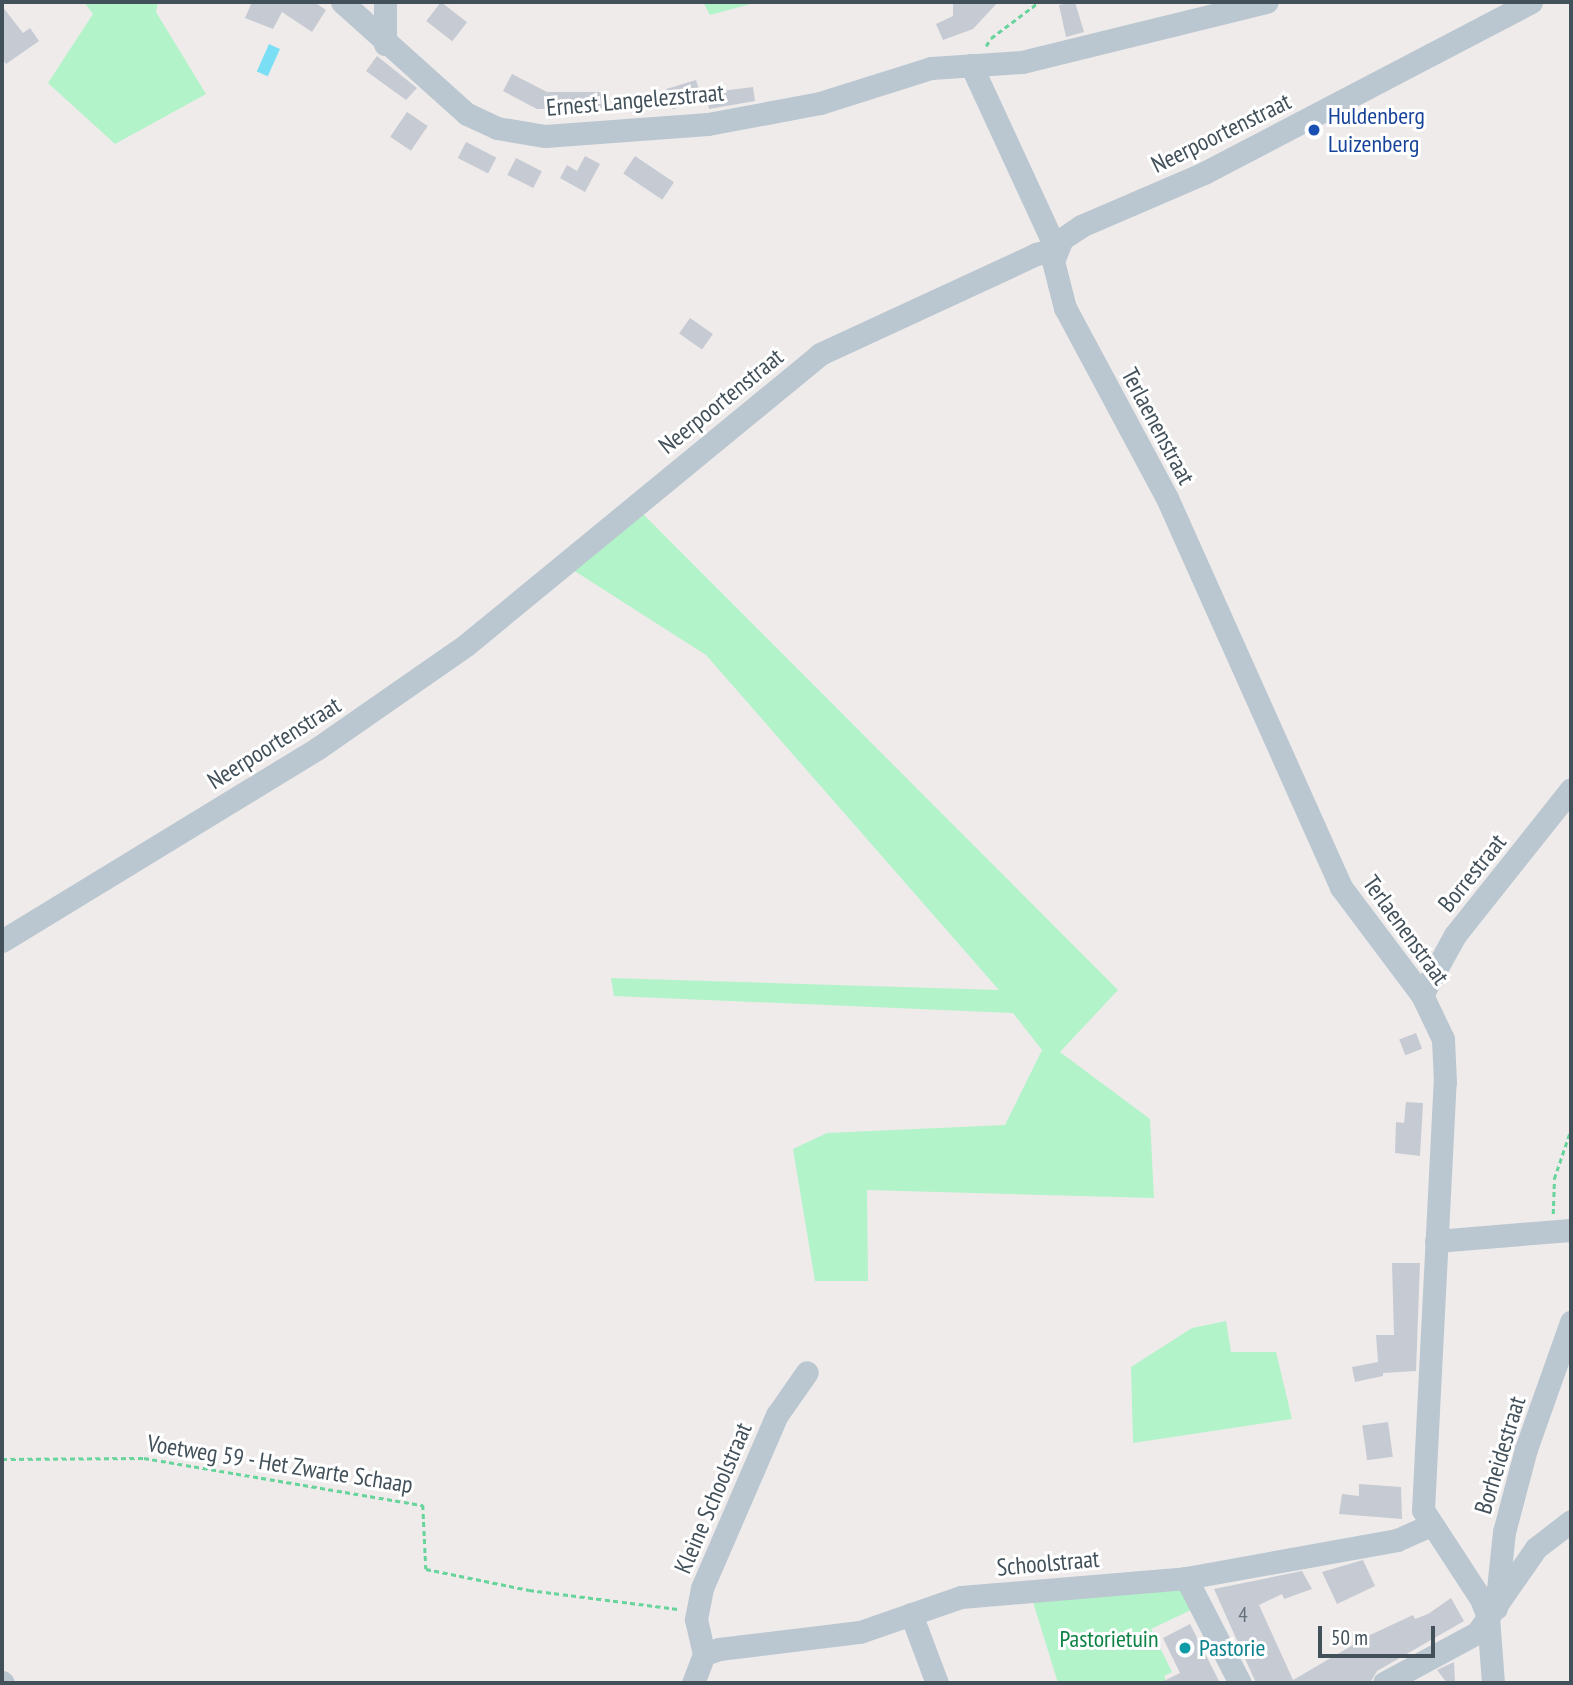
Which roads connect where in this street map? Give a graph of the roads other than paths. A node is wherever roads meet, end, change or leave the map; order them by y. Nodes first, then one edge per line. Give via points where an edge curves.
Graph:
1 (342, 2) edge
2 (385, 2) edge
3 (1267, 2) edge
4 (1531, 2) edge
5 (385, 44) junction
6 (976, 65) junction
7 (1056, 250) junction
8 (1571, 789) edge
9 (2, 941) edge
10 (1422, 995) junction
11 (1564, 1229) edge
12 (1436, 1241) junction
13 (1571, 1322) edge
14 (807, 1372) dead end
15 (1571, 1521) edge
16 (1429, 1526) junction
17 (1186, 1578) junction
18 (1492, 1613) junction
19 (911, 1614) junction
20 (704, 1654) junction
21 (692, 1683) edge
22 (937, 1683) edge
23 (1240, 1683) edge
24 (1384, 1683) edge
25 (1493, 1683) edge

1 - 5 street, Ernest Langelezstraat
2 - 5 street
3 - 6 street, Ernest Langelezstraat via 1022,62
4 - 7 street, Neerpoortenstraat via 1204,173 1081,226
5 - 6 street, Ernest Langelezstraat via 467,114 496,128 545,136 708,124 820,103 931,68
6 - 7 street
7 - 9 street, Neerpoortenstraat via 1037,254 820,354 466,645 318,748
7 - 10 street, Terlaenenstraat via 1053,274 1065,308 1167,498 1341,887
8 - 10 street, Borrestraat via 1455,935
10 - 12 street, Terlaenenstraat via 1436,1019 1446,1059
11 - 12 street
12 - 16 street, Terlaenenstraat via 1422,1482
13 - 18 street, Borheidestraat via 1510,1508
14 - 20 street, Kleine Schoolstraat via 776,1415 702,1588 697,1612
15 - 18 street via 1536,1548
16 - 17 street, Schoolstraat via 1397,1540
16 - 18 street, Terlaenenstraat
17 - 19 street, Schoolstraat via 961,1597
17 - 23 street
18 - 24 street via 1477,1633
18 - 25 street, Terlaenenstraat
19 - 20 street, Schoolstraat via 860,1632
19 - 22 street
20 - 21 street

